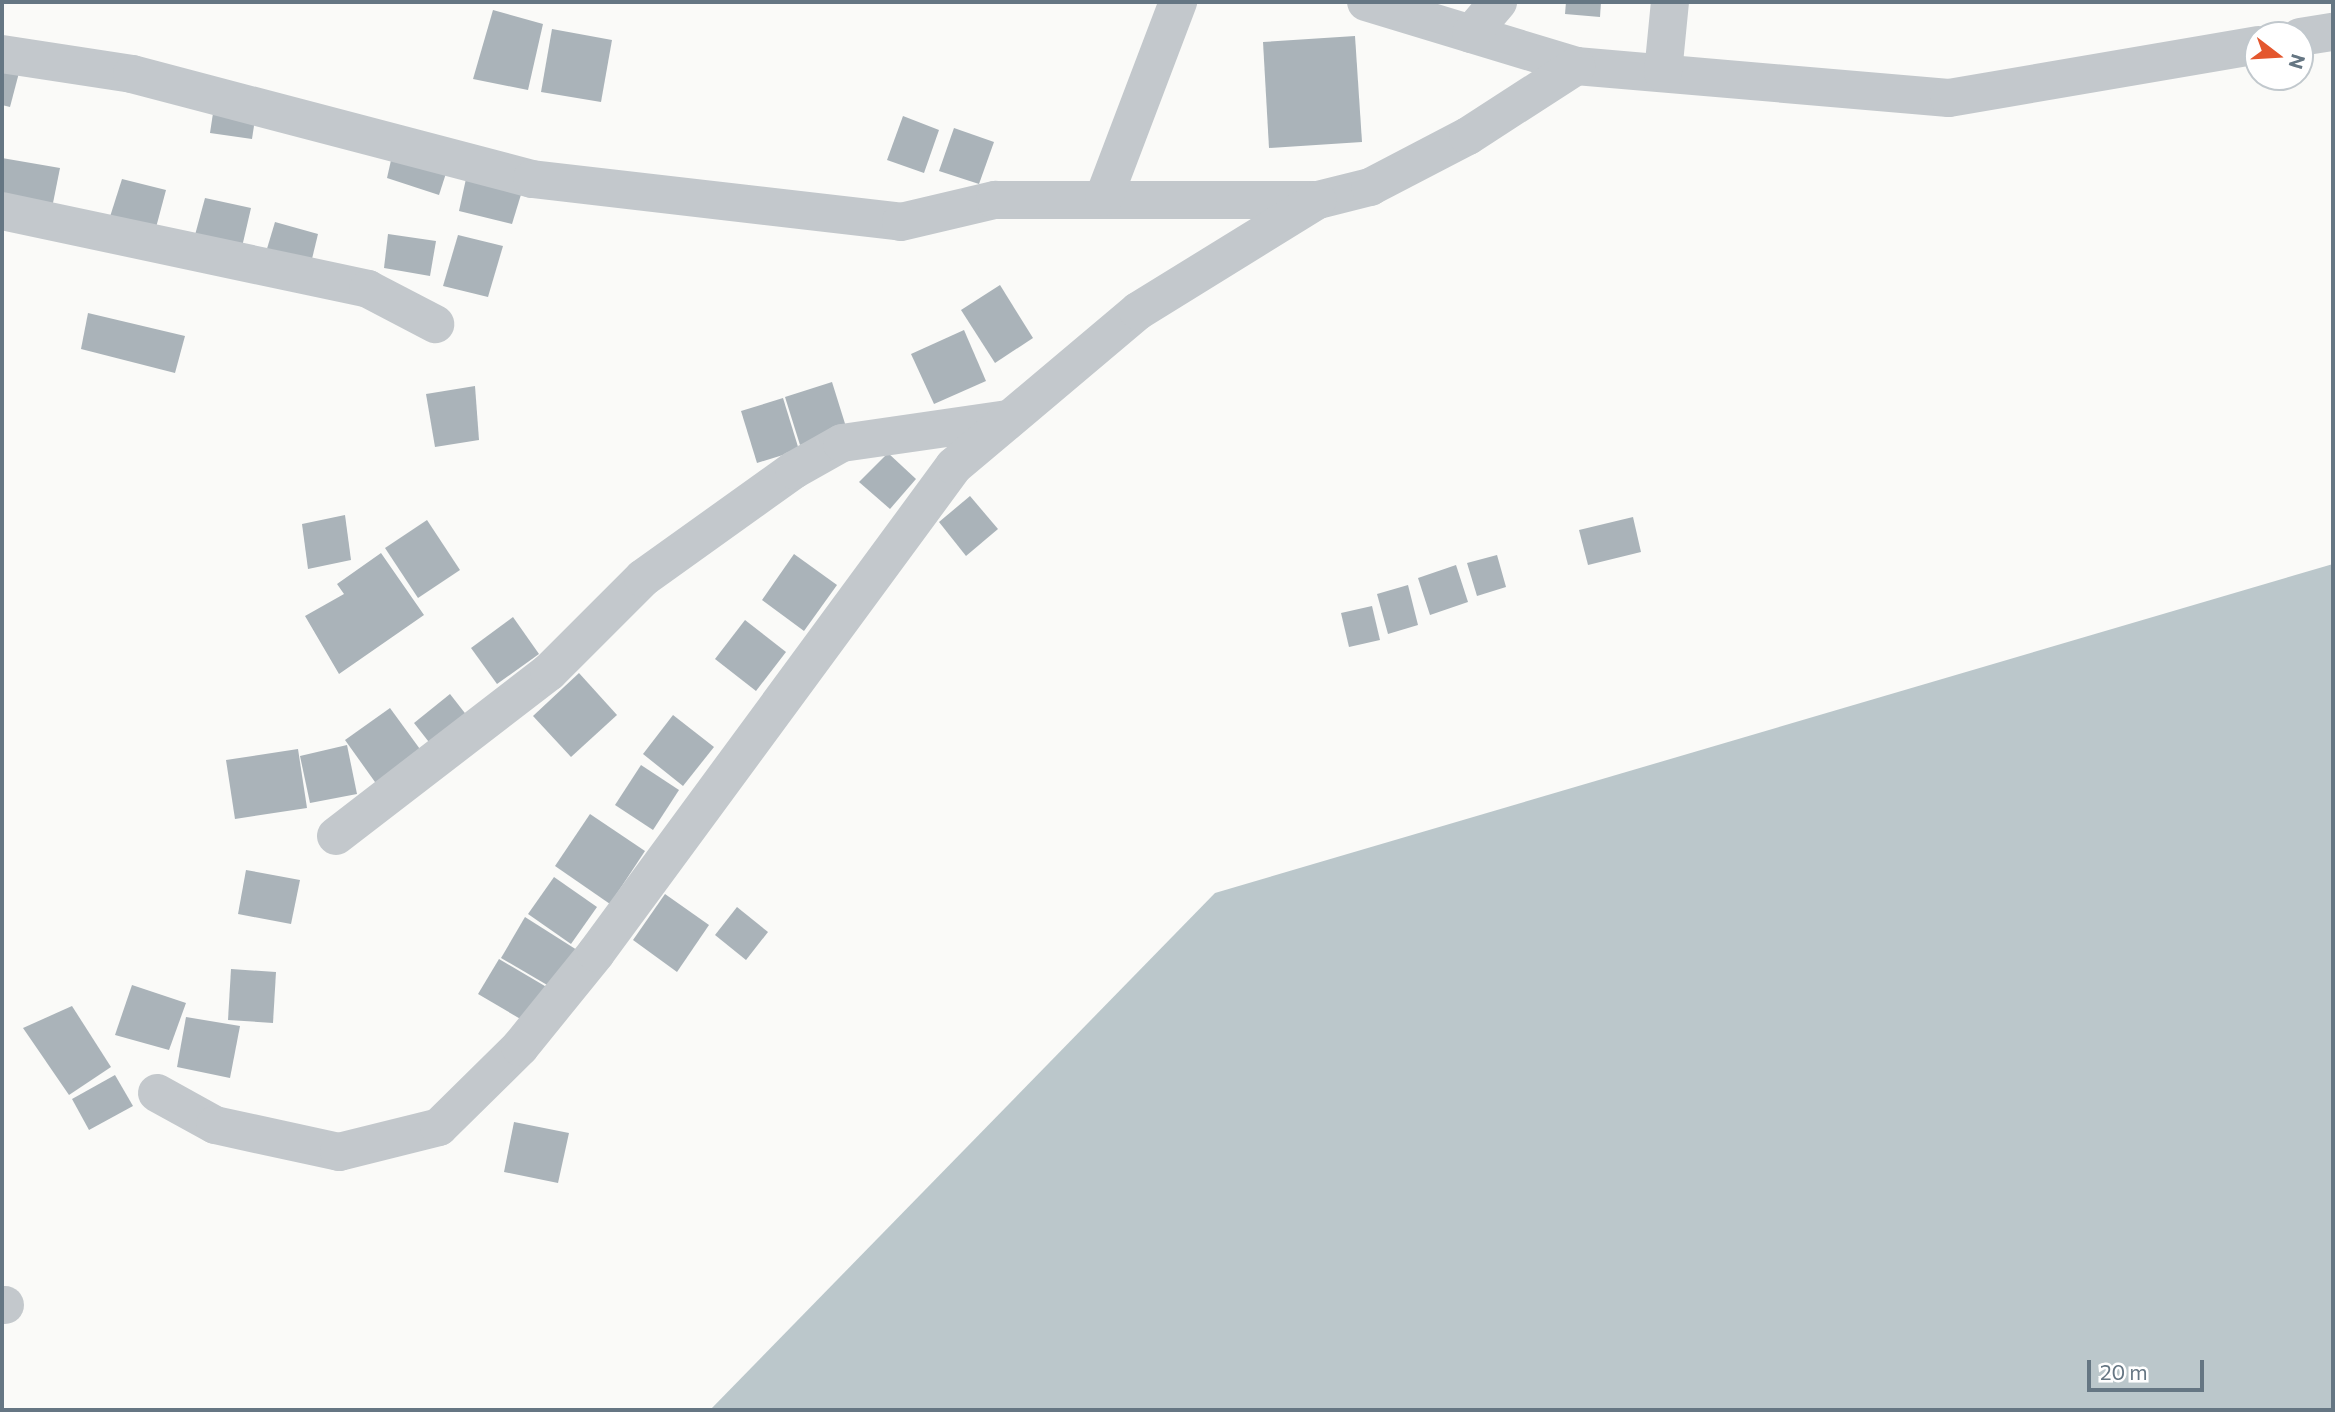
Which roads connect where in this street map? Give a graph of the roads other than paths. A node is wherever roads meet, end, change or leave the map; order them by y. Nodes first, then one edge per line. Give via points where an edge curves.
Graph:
1 (1178, 2) edge
2 (1366, 2) edge
3 (1498, 2) edge
4 (1670, 2) edge
5 (2333, 32) edge
6 (1471, 34) junction
7 (2314, 35) edge
8 (2244, 47) edge
9 (2, 54) edge
10 (1576, 66) junction
11 (1663, 73) junction
12 (1104, 197) junction
13 (1318, 200) junction
14 (2, 211) edge
15 (435, 324) dead end
16 (1009, 419) junction
17 (336, 836) dead end
18 (157, 1093) dead end

1 - 12 street
2 - 6 street
3 - 6 street
4 - 11 street
5 - 7 street
6 - 10 street
8 - 11 street via 1949,98
9 - 12 street via 132,74 545,180 901,222 995,200
10 - 11 street
10 - 13 street via 1468,136 1370,187
12 - 13 street
13 - 16 street via 1138,311
14 - 15 street via 368,289
16 - 17 street via 842,443 794,470 643,578 549,672
16 - 18 street via 954,466 554,1005 483,1088 439,1126 339,1152 215,1125

